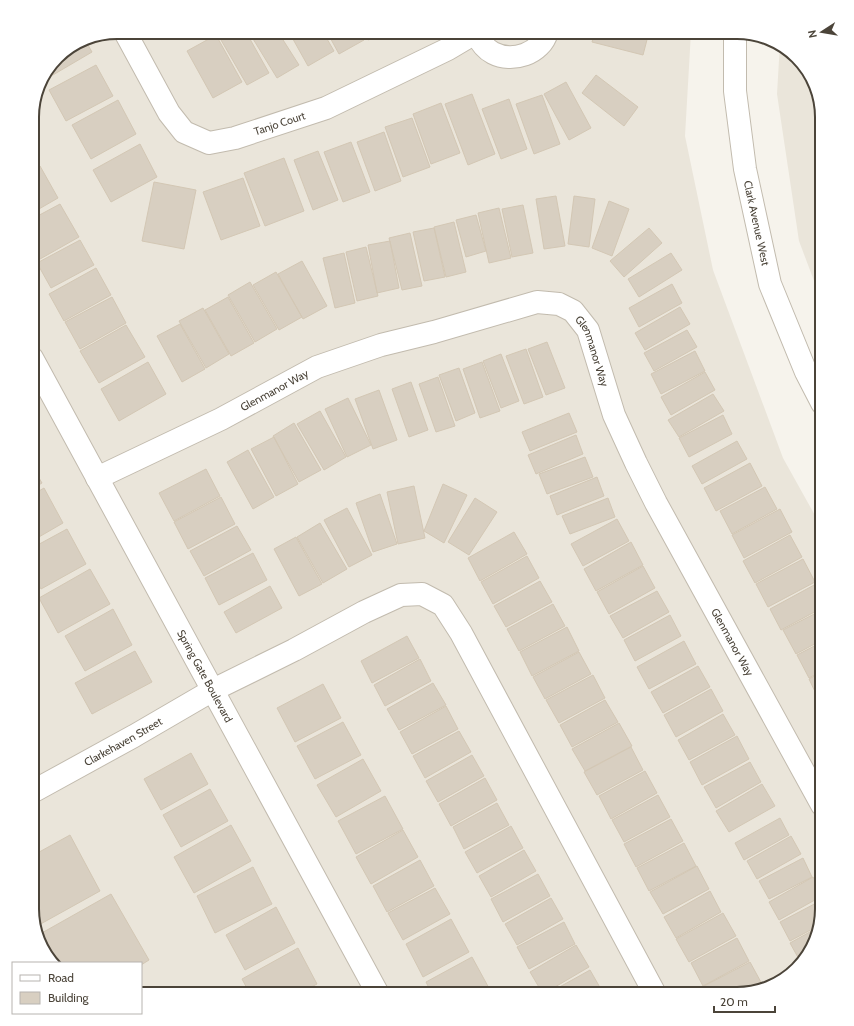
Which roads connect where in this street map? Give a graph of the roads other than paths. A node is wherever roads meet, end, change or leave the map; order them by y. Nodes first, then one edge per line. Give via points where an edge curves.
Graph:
1 (129, 39) edge
2 (465, 39) edge
3 (479, 39) edge
4 (543, 39) edge
5 (735, 39) edge
6 (39, 371) edge
7 (815, 389) edge
8 (97, 478) junction
9 (213, 690) junction
10 (39, 788) edge
11 (815, 792) edge
12 (374, 987) edge
13 (651, 987) edge

1 - 2 street, Tanjo Court via 169,113 184,132 209,143 235,138 326,108
3 - 4 street, Tanjo Court via 492,53 504,57 529,54
5 - 7 street, Clark Avenue West via 735,91 744,169 770,284
6 - 8 street, Spring Gate Boulevard
8 - 9 street, Spring Gate Boulevard
8 - 11 street, Glenmanor Way via 221,419 317,367 381,345 536,302 559,304 572,311 588,330 614,415 636,463
9 - 10 street, Clarkehaven Street
9 - 12 street, Spring Gate Boulevard
9 - 13 street via 401,595 422,594 443,605 465,640

